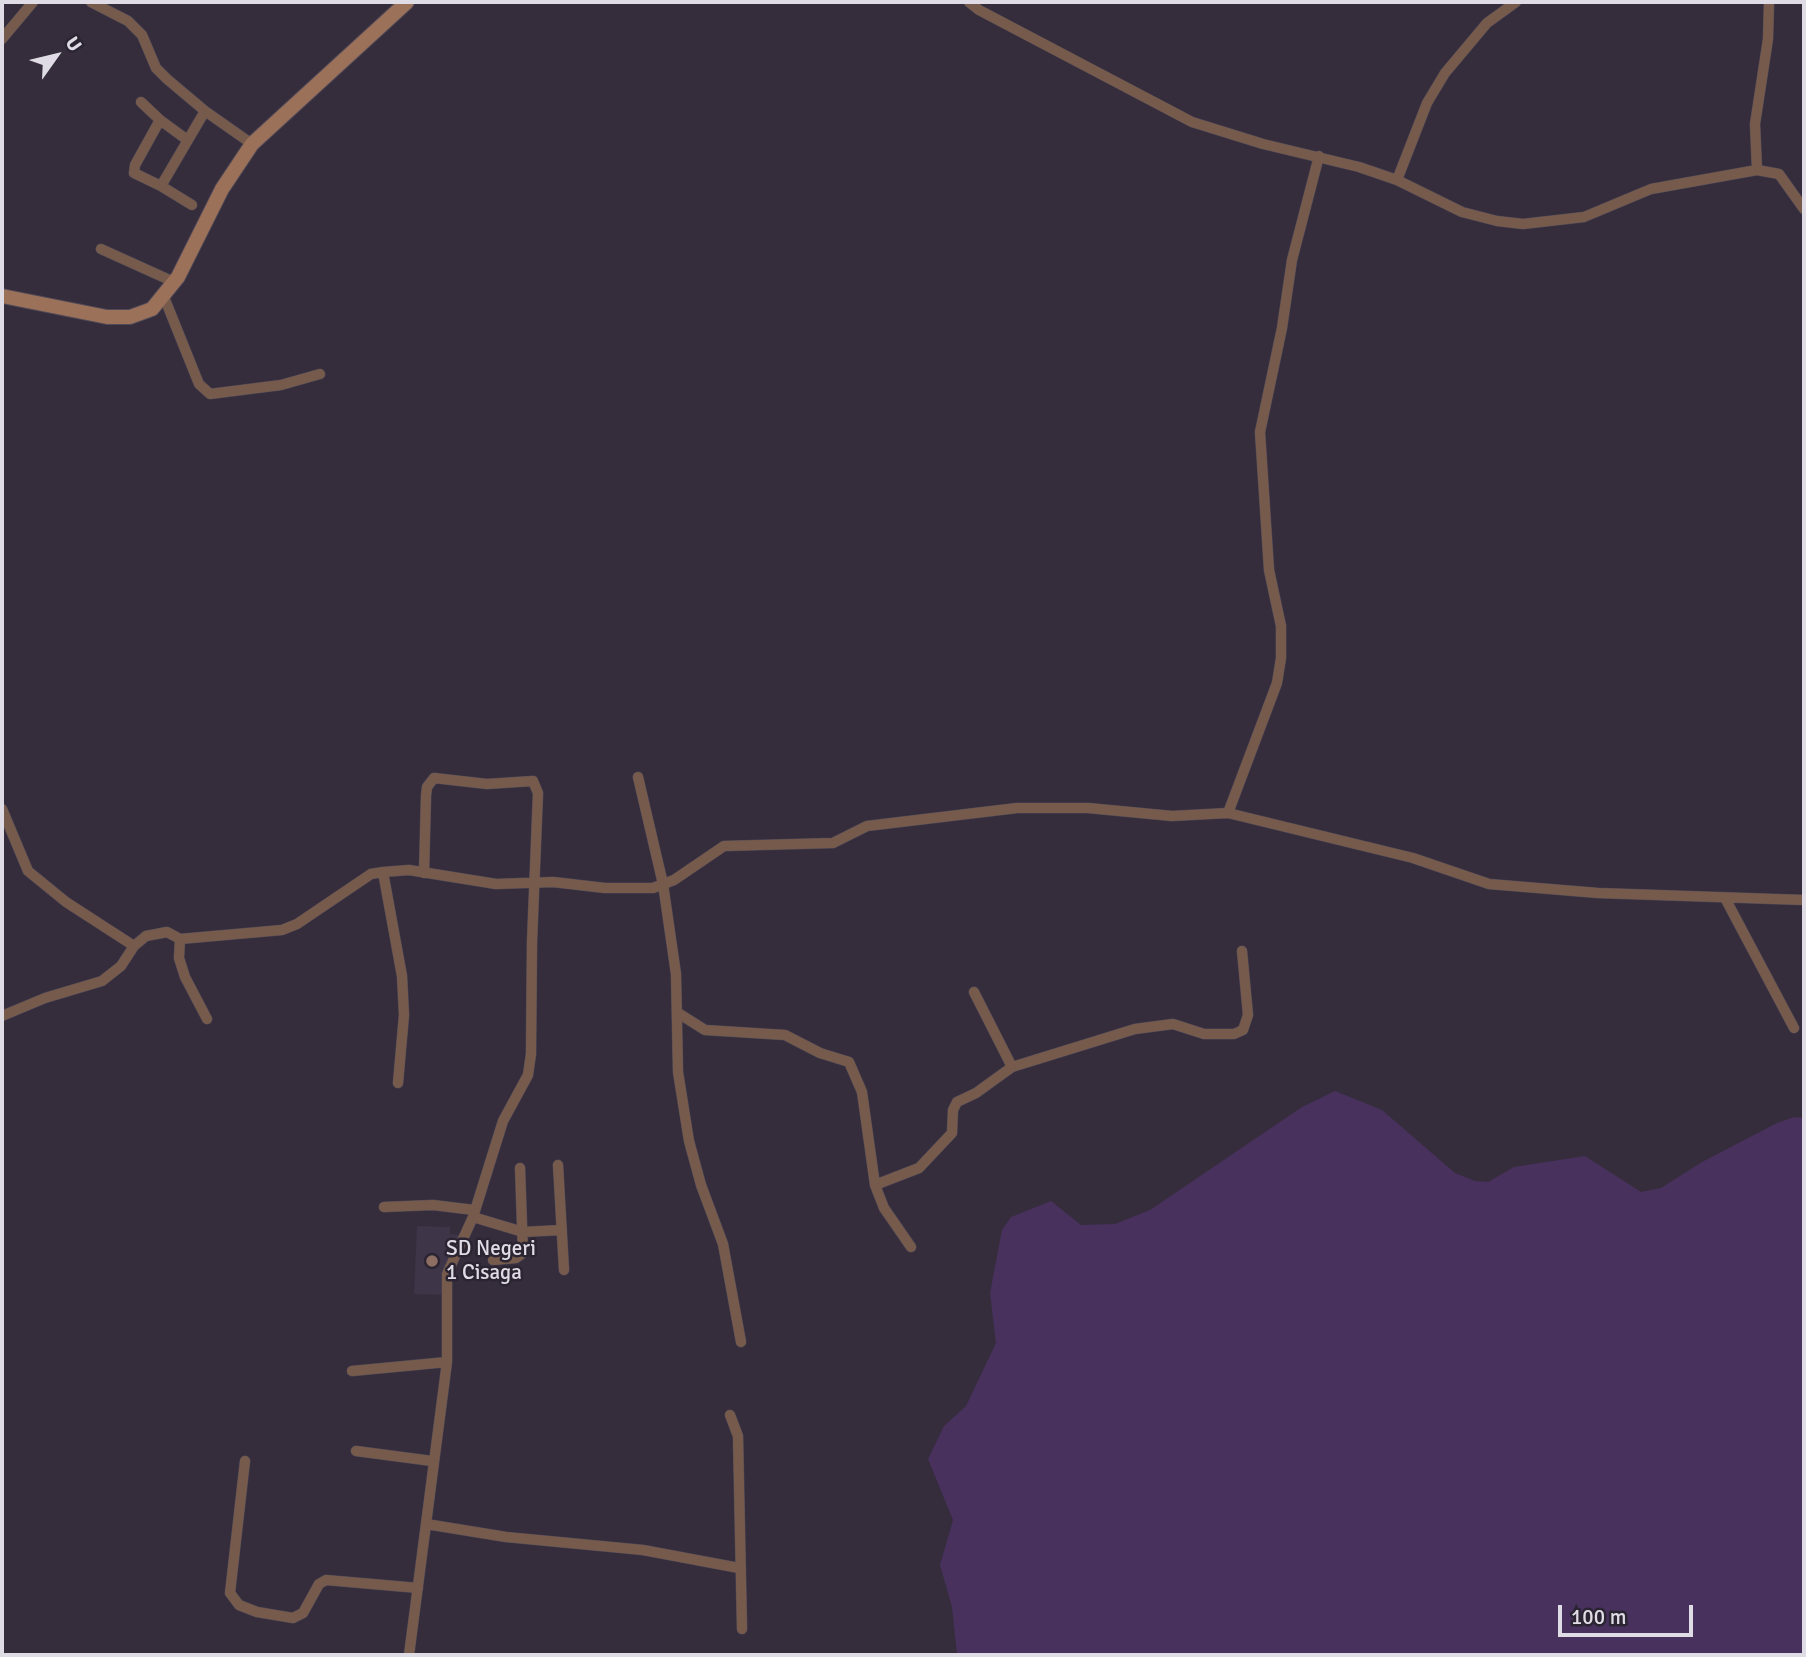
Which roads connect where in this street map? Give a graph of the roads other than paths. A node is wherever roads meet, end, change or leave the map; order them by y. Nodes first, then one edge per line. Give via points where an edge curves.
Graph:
1 (33, 2) edge
2 (91, 2) edge
3 (407, 2) edge
4 (969, 2) edge
5 (1516, 2) edge
6 (1769, 2) edge
7 (2, 39) edge
8 (141, 102) dead end
9 (205, 111) junction
10 (160, 120) junction
11 (186, 139) junction
12 (252, 144) junction
13 (1319, 156) junction
14 (1757, 170) junction
15 (1397, 180) junction
16 (160, 186) junction
17 (192, 205) dead end
18 (1804, 209) edge
19 (101, 248) dead end
20 (174, 282) junction
21 (2, 296) edge
22 (164, 298) junction
23 (320, 374) dead end
24 (638, 777) dead end
25 (2, 809) edge
26 (1228, 813) junction
27 (383, 872) junction
28 (424, 873) junction
29 (534, 882) junction
30 (663, 884) junction
31 (1725, 898) junction
32 (1804, 900) edge
33 (180, 939) junction
34 (134, 946) junction
35 (1242, 951) dead end
36 (974, 992) dead end
37 (678, 1013) junction
38 (2, 1016) edge
39 (207, 1019) dead end
40 (1794, 1028) dead end
41 (1012, 1067) junction
42 (398, 1083) dead end
43 (558, 1166) dead end
44 (520, 1168) dead end
45 (875, 1185) junction
46 (384, 1207) dead end
47 (474, 1213) junction
48 (561, 1230) junction
49 (523, 1232) junction
50 (911, 1247) dead end
51 (493, 1260) dead end
52 (564, 1270) dead end
53 (741, 1342) dead end
54 (447, 1362) junction
55 (352, 1371) dead end
56 (730, 1415) dead end
57 (356, 1451) dead end
58 (245, 1461) dead end
59 (432, 1461) junction
60 (426, 1524) junction
61 (739, 1568) junction
62 (418, 1588) junction
63 (741, 1629) dead end
64 (409, 1655) edge

1 - 7 street
2 - 9 street via 128,21 142,35 156,68
3 - 12 main road
4 - 13 street via 1192,121
5 - 15 street via 1487,23 1445,73 1427,103
6 - 14 street via 1755,124
8 - 10 street
9 - 11 street
9 - 12 street
10 - 11 street
10 - 16 street via 133,172
11 - 16 street
12 - 20 main road via 222,189
13 - 15 street
13 - 26 street via 1292,260 1259,432 1281,658 1277,683
14 - 15 street via 1651,189 1584,217 1523,224 1462,212
14 - 18 street via 1779,174
16 - 17 street
19 - 20 street
20 - 22 main road
21 - 22 main road via 119,318 141,315
22 - 23 street via 199,384 210,394 281,385
24 - 30 street
25 - 34 street via 28,871
26 - 30 street via 1172,816 1088,808 1017,808 867,826 833,843 724,846
26 - 31 street via 1413,858 1489,884
27 - 28 street
27 - 33 street via 371,874 289,928
27 - 42 street via 402,976
28 - 29 street via 496,884
28 - 29 street via 426,796 434,778 496,785 529,779 538,793
29 - 30 street via 631,889
29 - 47 street via 528,1075 503,1121
30 - 37 street
31 - 32 street
31 - 40 street
33 - 34 street via 157,933
33 - 39 street via 185,977
34 - 38 street via 121,966 102,981
35 - 41 street via 1248,1015 1243,1030 1204,1034 1173,1024 1135,1029
36 - 41 street
37 - 45 street via 705,1030 785,1035 849,1062 862,1092
37 - 53 street via 678,1072 690,1141 723,1244
41 - 45 street via 957,1102 952,1133 919,1168
43 - 48 street
44 - 49 street
45 - 50 street via 884,1208
46 - 47 street via 433,1205
47 - 49 street
47 - 54 street via 447,1274
48 - 49 street
48 - 52 street
49 - 51 street via 522,1255
54 - 55 street
54 - 59 street
56 - 61 street via 738,1436
57 - 59 street
58 - 62 street via 230,1593 236,1602 257,1612 293,1618 307,1609 319,1584 326,1580
59 - 60 street
60 - 61 street via 643,1550
60 - 62 street
61 - 63 street
62 - 64 street

